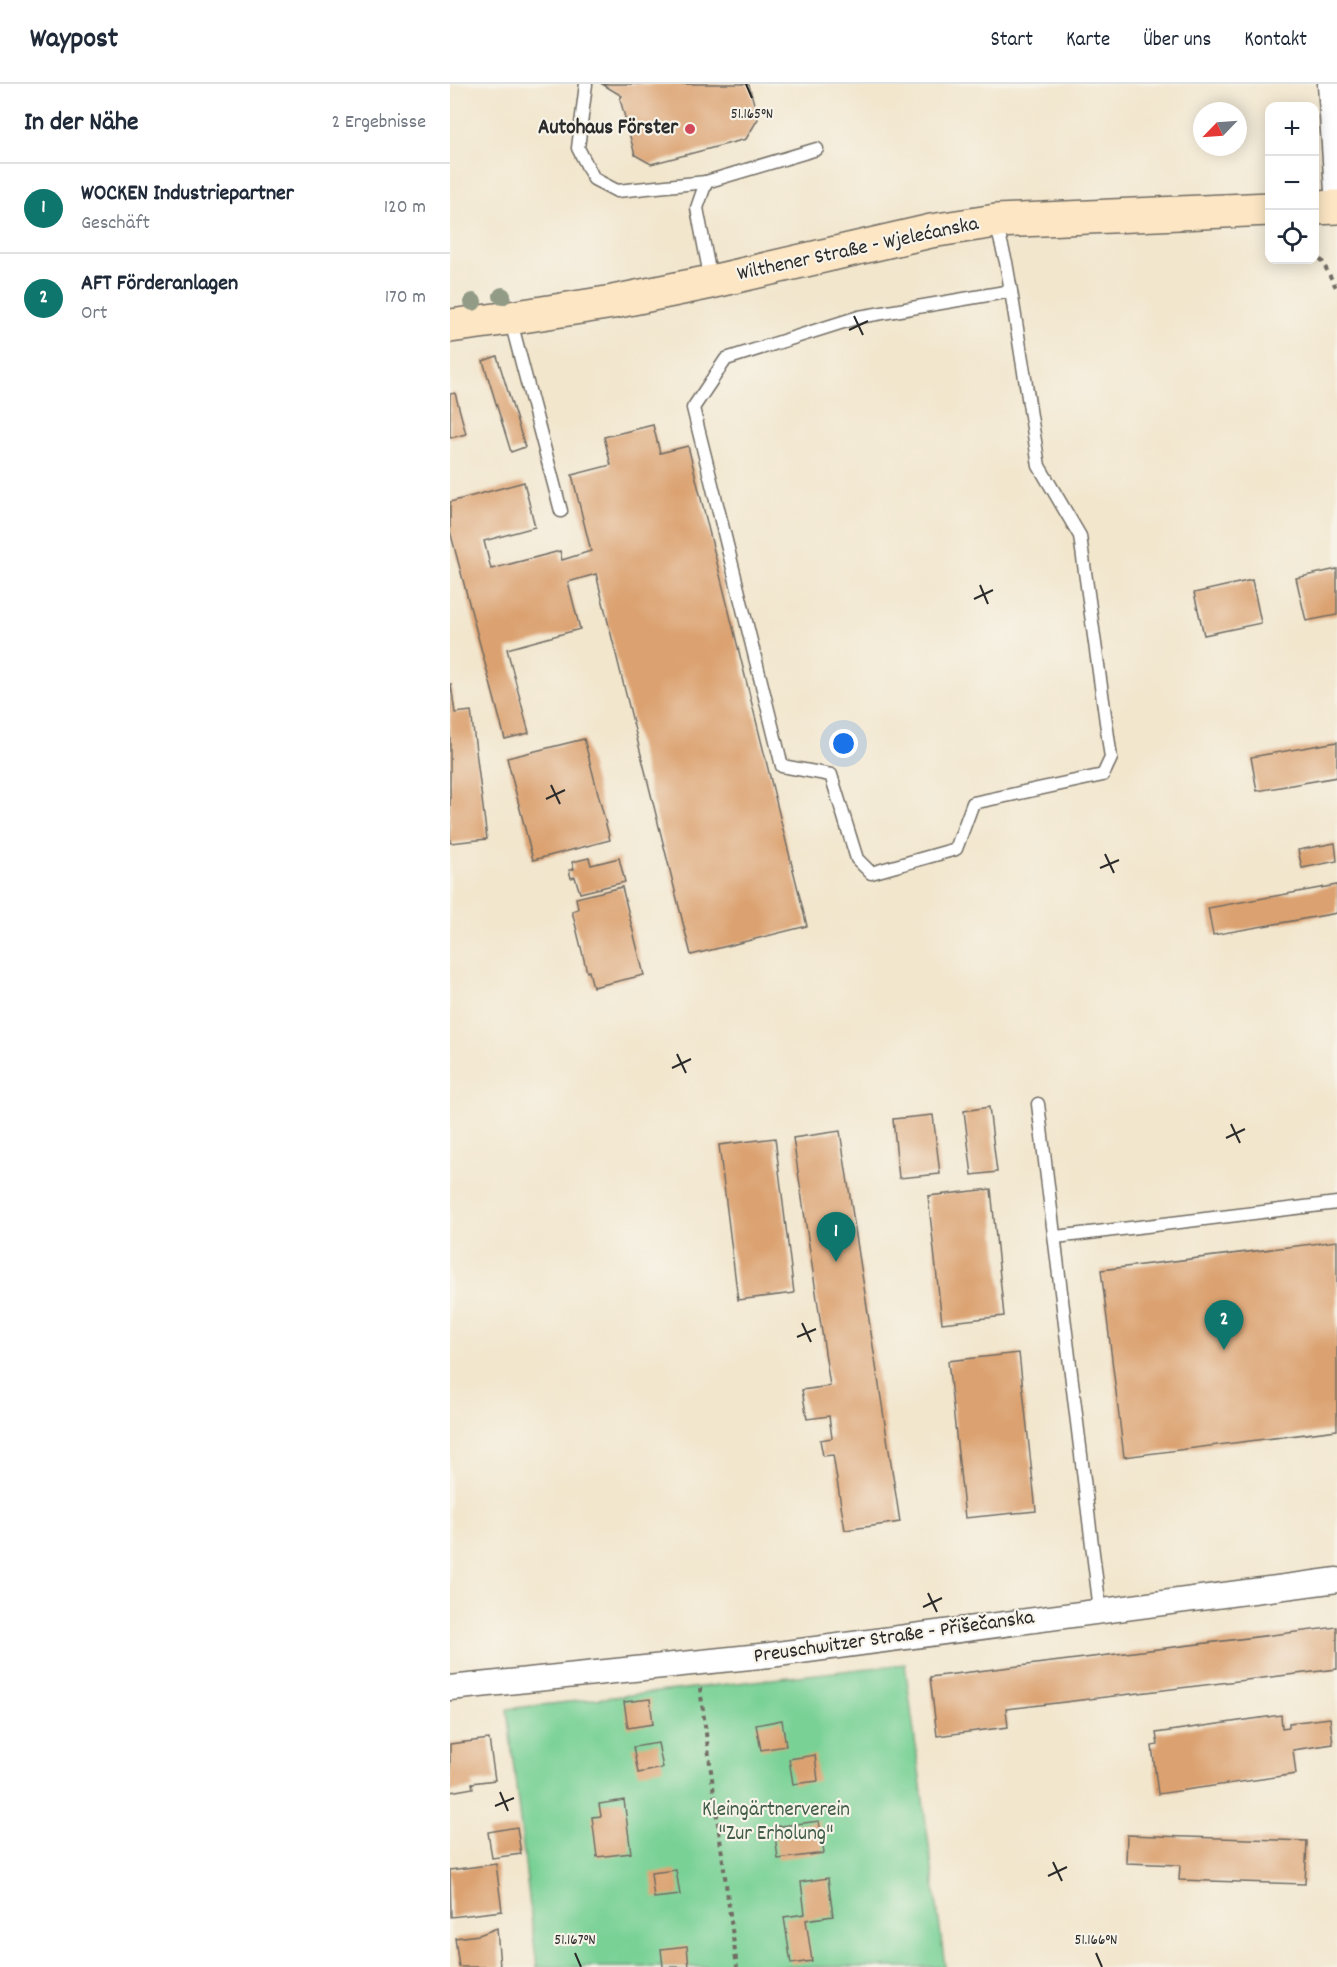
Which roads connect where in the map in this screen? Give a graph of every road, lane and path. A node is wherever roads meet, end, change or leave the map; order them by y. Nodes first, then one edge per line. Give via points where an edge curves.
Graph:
1 (586, 84) edge
2 (1330, 84) edge
3 (817, 149) dead end
4 (706, 182) junction
5 (1337, 191) edge
6 (1337, 207) edge
7 (1319, 208) edge
8 (1265, 210) edge
9 (996, 221) junction
10 (1319, 258) edge
11 (711, 282) junction
12 (1337, 289) edge
13 (1011, 291) junction
14 (510, 318) junction
15 (450, 326) edge
16 (561, 511) dead end
17 (1038, 1104) dead end
18 (1337, 1203) edge
19 (1056, 1237) junction
20 (1337, 1580) edge
21 (1100, 1610) junction
22 (696, 1663) junction
23 (450, 1688) edge
24 (737, 1967) edge

1 - 4 lane via 578,148 594,178 617,191
2 - 5 street
3 - 4 lane
4 - 11 lane via 697,208
6 - 7 main road
8 - 9 main road, Wilthener Straße - Wjelećanska
9 - 11 main road, Wilthener Straße - Wjelećanska via 921,233
9 - 13 lane
10 - 12 path
11 - 14 main road, Wilthener Straße - Wjelećanska
13 - 13 lane via 859,317 726,359 693,408 782,766 831,776 857,859 871,873 956,849 973,803 1103,775 1111,758 1080,536 1039,466
14 - 15 main road, Wilthener Straße - Wjelećanska
14 - 16 lane
17 - 19 lane
18 - 19 lane
19 - 21 lane
20 - 21 street, Preuschwitzer Straße - Přišečanska
21 - 22 street, Preuschwitzer Straße - Přišečanska
22 - 23 street, Preuschwitzer Straße - Přišečanska
22 - 24 path

